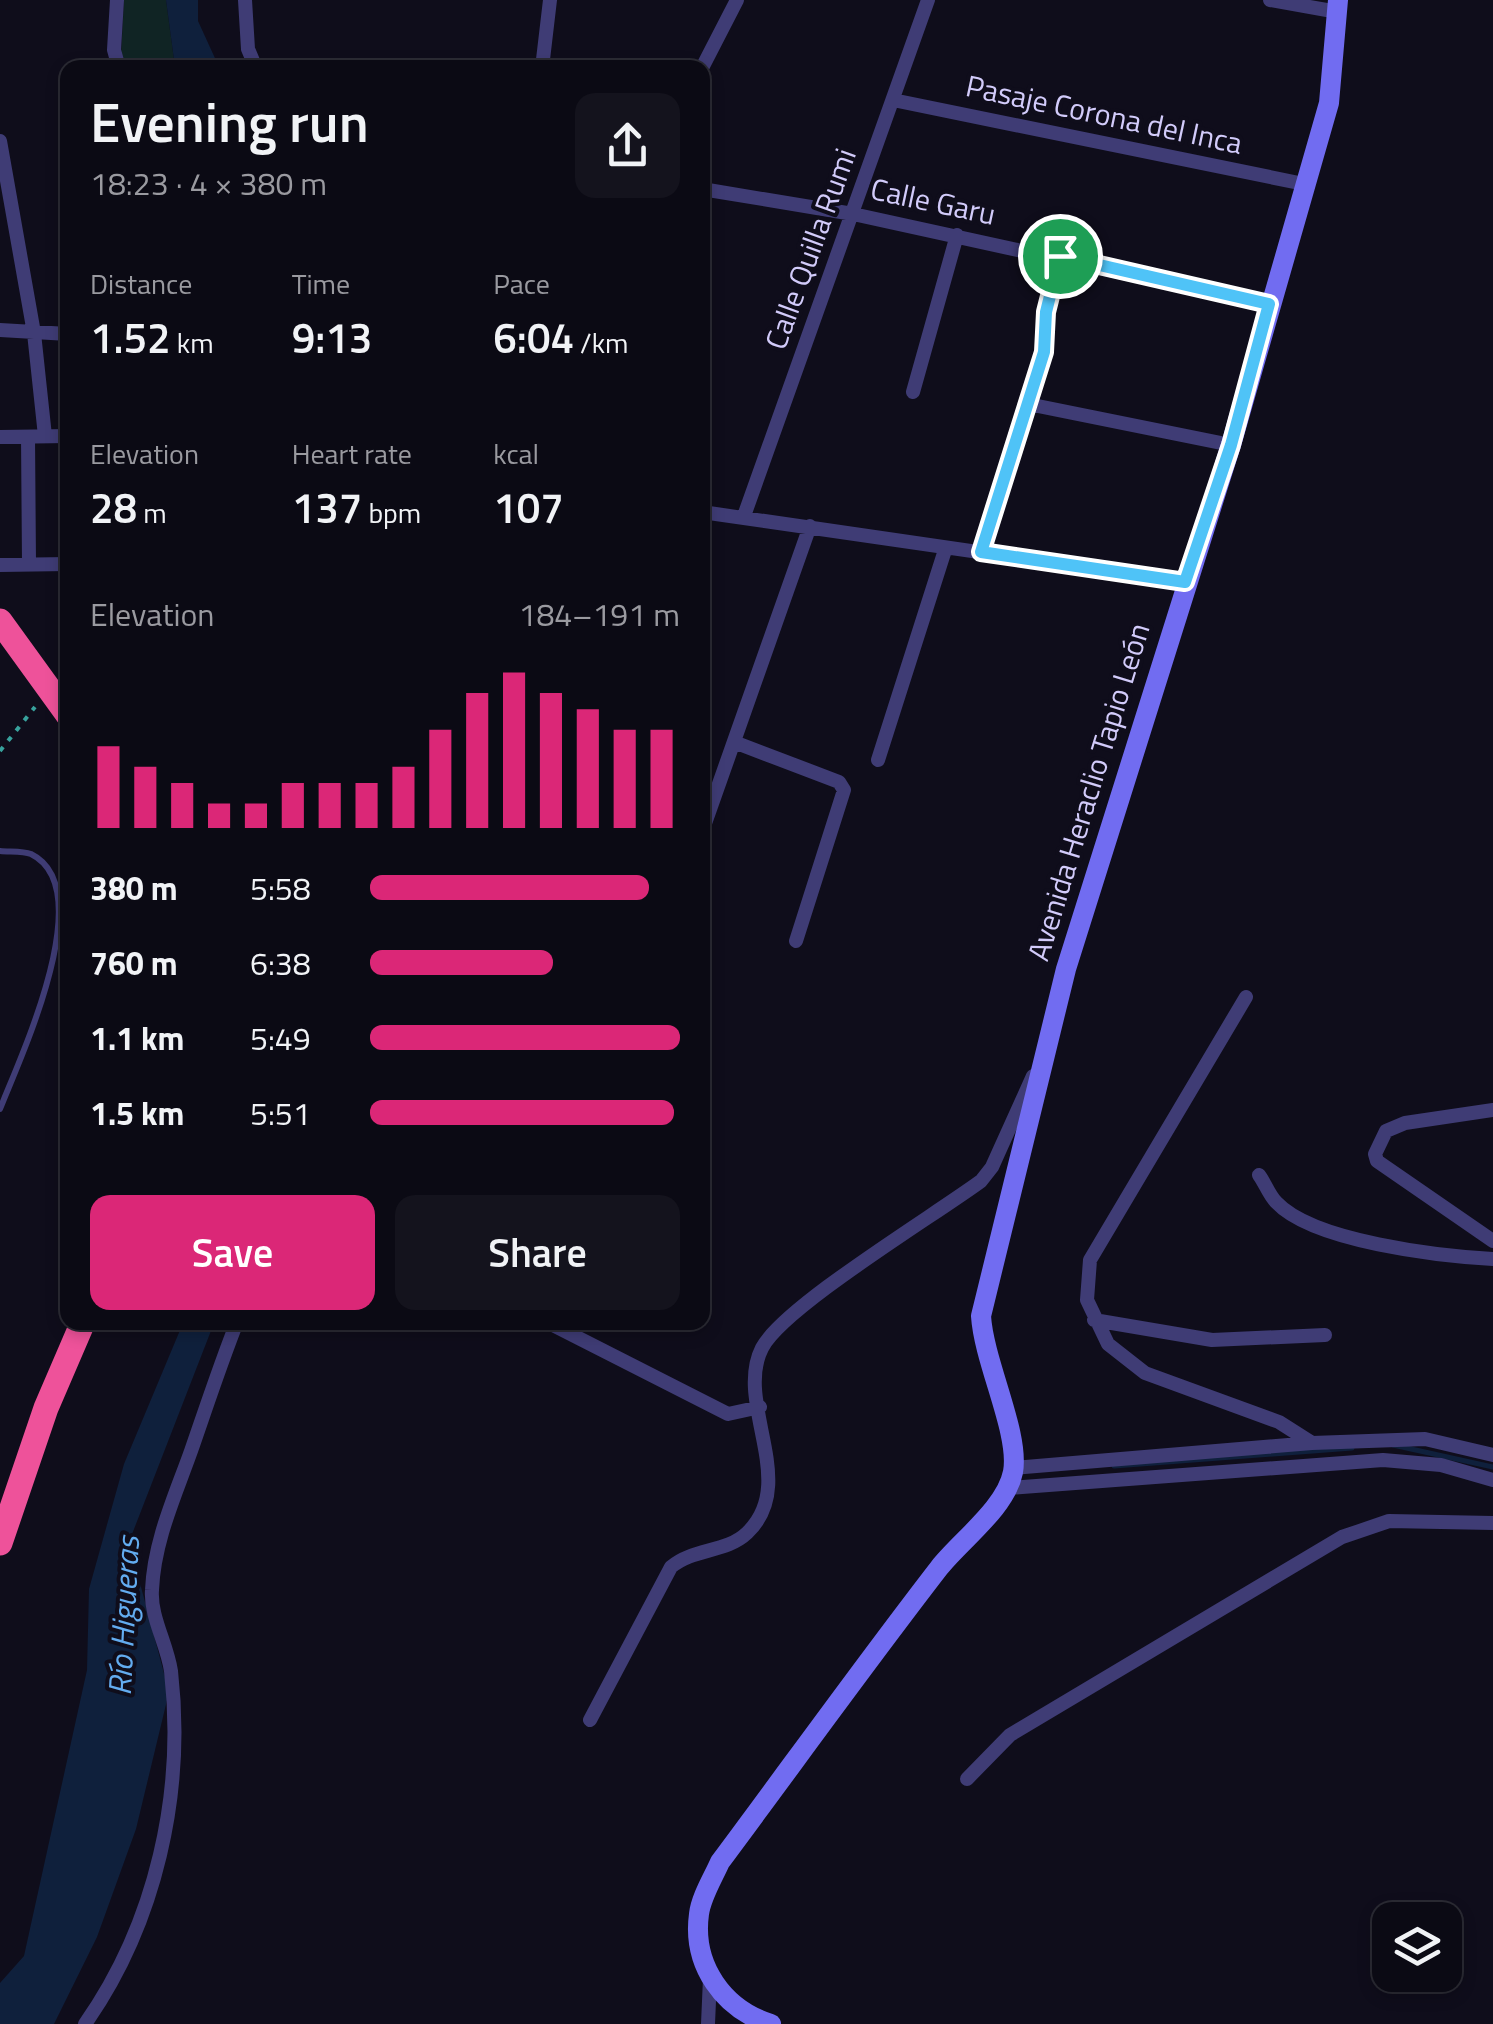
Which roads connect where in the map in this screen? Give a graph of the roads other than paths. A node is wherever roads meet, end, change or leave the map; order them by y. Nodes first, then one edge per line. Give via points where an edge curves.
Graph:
1 (118, 0) edge
2 (245, 0) edge
3 (550, 0) edge
4 (737, 0) edge
5 (928, 0) edge
6 (1270, 0) edge
7 (1338, 6) edge
8 (114, 50) junction
9 (110, 60) edge
10 (117, 60) edge
11 (253, 60) edge
12 (543, 60) edge
13 (706, 60) edge
14 (893, 100) junction
15 (0, 141) edge
16 (1304, 184) junction
17 (710, 190) edge
18 (853, 214) junction
19 (957, 235) junction
20 (1060, 256) junction
21 (1269, 304) junction
22 (0, 330) edge
23 (34, 333) junction
24 (60, 334) edge
25 (913, 392) dead end
26 (1028, 404) junction
27 (45, 436) junction
28 (60, 436) edge
29 (0, 437) edge
30 (28, 437) junction
31 (1231, 445) junction
32 (710, 513) edge
33 (744, 516) junction
34 (810, 526) junction
35 (945, 550) junction
36 (981, 552) junction
37 (0, 564) edge
38 (29, 564) junction
39 (60, 564) edge
40 (1185, 582) junction
41 (0, 621) edge
42 (60, 706) edge
43 (734, 742) junction
44 (878, 760) dead end
45 (710, 810) edge
46 (0, 851) edge
47 (796, 941) dead end
48 (1246, 998) dead end
49 (1042, 1058) junction
50 (0, 1109) edge
51 (1493, 1110) edge
52 (1260, 1175) dead end
53 (1493, 1241) edge
54 (1493, 1259) edge
55 (1094, 1320) junction
56 (80, 1330) edge
57 (234, 1330) edge
58 (563, 1330) edge
59 (1325, 1335) dead end
60 (760, 1406) junction
61 (1312, 1443) junction
62 (1493, 1455) edge
63 (1011, 1478) junction
64 (1493, 1480) edge
65 (1493, 1524) edge
66 (0, 1544) edge
67 (590, 1720) dead end
68 (967, 1779) dead end
69 (710, 1977) junction
70 (85, 2024) edge
71 (708, 2024) edge
72 (770, 2024) edge

1 - 8 street
2 - 11 street
3 - 12 street
4 - 13 street
5 - 14 street, Calle Quilla Rumi
6 - 7 street
7 - 16 street, Avenida Heraclio Tapio León via 1330,103
8 - 9 street
8 - 10 street
14 - 16 street, Pasaje Corona del Inca
14 - 18 street, Calle Quilla Rumi
15 - 23 street
16 - 21 street, Avenida Heraclio Tapio León
17 - 18 street, Calle Garu
18 - 19 street, Calle Garu
18 - 33 street, Calle Quilla Rumi
19 - 20 street, Calle Garu
19 - 25 street
20 - 21 street, Calle Garu
20 - 26 street
21 - 31 street, Avenida Heraclio Tapio León
22 - 23 street
23 - 24 street
23 - 27 street
26 - 31 street
26 - 36 street
27 - 28 street
27 - 30 street
29 - 30 street
30 - 38 street
31 - 40 street, Avenida Heraclio Tapio León
32 - 33 street
33 - 34 street
34 - 35 street
34 - 43 street
35 - 36 street
35 - 44 street
36 - 40 street
37 - 38 street
38 - 39 street
40 - 49 street, Avenida Heraclio Tapio León
41 - 42 highway
43 - 45 street
43 - 47 street via 839,782 844,790
46 - 50 lane via 31,854 50,874 59,936
48 - 55 street via 1090,1260 1087,1300
49 - 60 street via 981,1181 776,1325 755,1369
49 - 63 street, Avenida Heraclio Tapio León via 981,1316 1012,1445
51 - 53 street via 1396,1127 1386,1131 1375,1154
52 - 54 street via 1276,1202 1302,1219 1398,1251
55 - 59 street via 1212,1340
55 - 61 street via 1108,1344 1144,1373 1279,1422
56 - 66 highway
57 - 70 street via 159,1540 151,1594 170,1667 176,1736 172,1812 144,1909 110,1989
58 - 60 street via 728,1414
60 - 67 street via 768,1453 758,1519 741,1538 671,1567
61 - 62 street via 1425,1439
61 - 63 street
63 - 64 street via 1383,1460 1441,1465
63 - 69 street via 720,1862 699,1911 698,1945
65 - 68 street via 1389,1521 1342,1537 1050,1709 1010,1735
69 - 71 street
69 - 72 street via 726,2001

